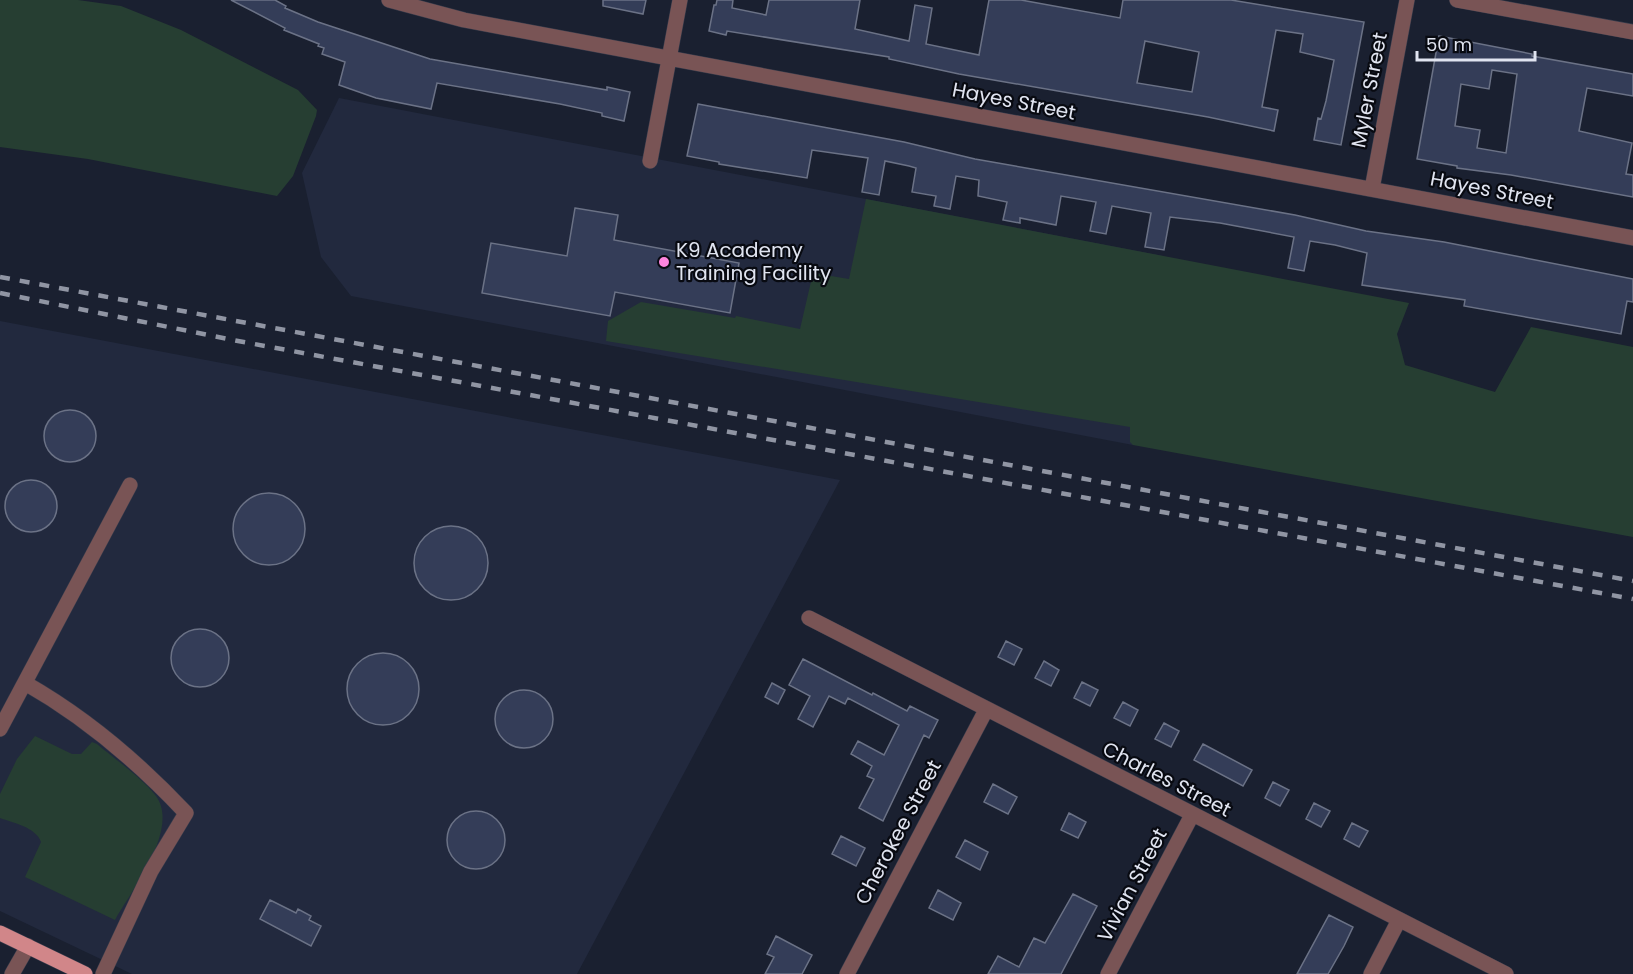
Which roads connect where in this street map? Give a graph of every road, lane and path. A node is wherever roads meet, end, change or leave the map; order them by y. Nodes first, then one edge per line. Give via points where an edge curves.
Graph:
1 (389, 0) edge
2 (680, 0) edge
3 (1407, 0) edge
4 (1458, 0) edge
5 (1633, 33) edge
6 (669, 58) junction
7 (650, 160) dead end
8 (1372, 189) junction
9 (1633, 237) edge
10 (130, 485) dead end
11 (809, 618) dead end
12 (25, 682) junction
13 (986, 710) junction
14 (0, 729) edge
15 (1192, 815) junction
16 (1400, 920) junction
17 (0, 933) edge
18 (28, 946) junction
19 (12, 974) edge
20 (85, 974) edge
21 (103, 974) edge
22 (847, 974) edge
23 (1108, 974) edge
24 (1371, 974) edge
25 (1506, 974) edge

1 - 6 street, Hayes Street via 464,20
2 - 6 street
3 - 8 street, Myler Street
4 - 5 street
6 - 7 street
6 - 8 street, Hayes Street
8 - 9 street, Hayes Street
10 - 12 street
11 - 13 street, Charles Street
12 - 14 street
12 - 21 street via 68,707 186,813 152,872
13 - 15 street, Charles Street
13 - 22 street, Cherokee Street
15 - 16 street, Charles Street
15 - 23 street, Vivian Street
16 - 24 street
16 - 25 street, Charles Street
17 - 18 main road
18 - 19 street
18 - 20 main road

